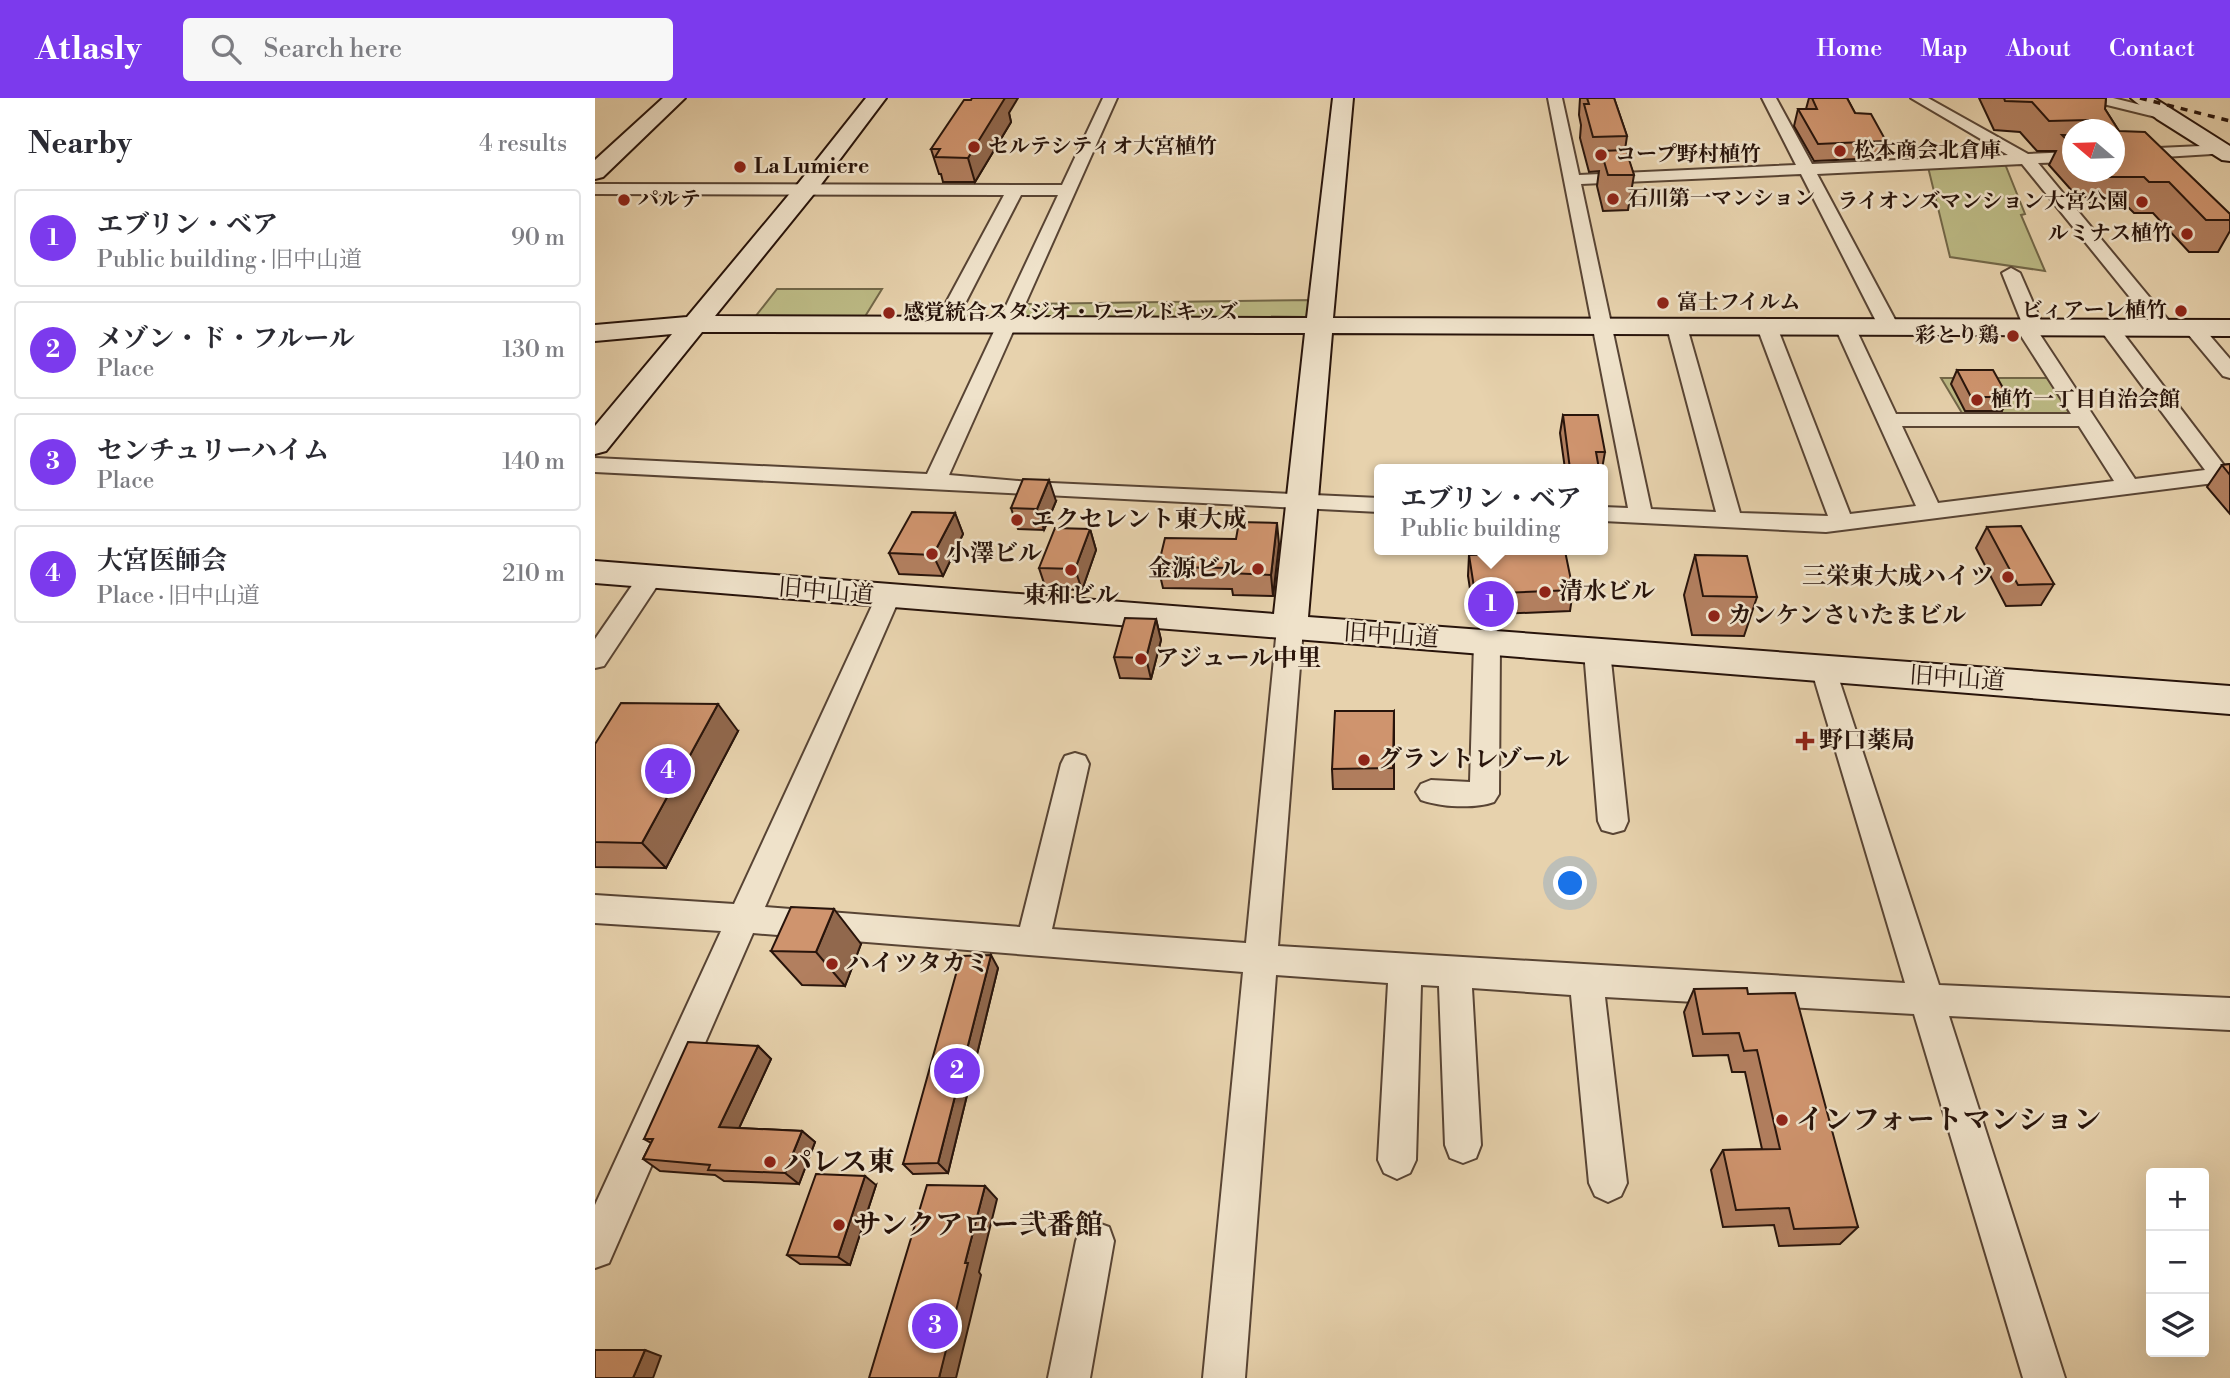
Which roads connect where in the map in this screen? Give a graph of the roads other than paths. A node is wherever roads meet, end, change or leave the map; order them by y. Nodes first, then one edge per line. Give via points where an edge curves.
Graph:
1 (675, 98) edge
2 (876, 98) edge
3 (1110, 98) edge
4 (1343, 98) edge
5 (1555, 98) edge
6 (1769, 98) edge
7 (1918, 98) edge
8 (2095, 98) edge
9 (2141, 98) edge
10 (2164, 115) junction
11 (2226, 153) edge
12 (2125, 155) edge
13 (2062, 158) edge
14 (2027, 160) junction
15 (1806, 169) junction
16 (595, 172) edge
17 (1573, 180) junction
18 (595, 189) edge
19 (805, 190) junction
20 (1016, 190) junction
21 (1068, 190) junction
22 (2011, 273) dead end
23 (692, 324) junction
24 (944, 326) junction
25 (1006, 326) junction
26 (1319, 326) junction
27 (1603, 327) junction
28 (1677, 327) junction
29 (1767, 327) junction
30 (1845, 327) junction
31 (1889, 327) junction
32 (2030, 328) junction
33 (2109, 328) junction
34 (2165, 328) junction
35 (2193, 328) junction
36 (2230, 328) edge
37 (595, 333) edge
38 (2230, 372) edge
39 (1888, 420) junction
40 (2086, 420) junction
41 (595, 445) edge
42 (595, 465) edge
43 (2225, 475) edge
44 (935, 481) junction
45 (2129, 487) junction
46 (1301, 501) junction
47 (1374, 505) edge
48 (1931, 513) junction
49 (1608, 514) edge
50 (1641, 516) junction
51 (1730, 520) junction
52 (1842, 522) junction
53 (595, 572) edge
54 (651, 577) junction
55 (888, 597) junction
56 (1290, 628) junction
57 (1487, 643) junction
58 (1597, 651) junction
59 (595, 659) edge
60 (1824, 668) junction
61 (2230, 700) edge
62 (1075, 764) dead end
63 (1431, 792) dead end
64 (1613, 821) dead end
65 (595, 909) edge
66 (742, 918) junction
67 (1033, 941) junction
68 (1261, 959) junction
69 (1405, 968) junction
70 (1455, 971) junction
71 (1586, 979) junction
72 (1929, 1001) junction
73 (2230, 1014) edge
74 (1463, 1145) dead end
75 (1397, 1160) dead end
76 (1608, 1183) dead end
77 (1095, 1241) dead end
78 (595, 1249) edge
79 (1069, 1378) edge
80 (1224, 1378) edge
81 (2044, 1378) edge

1 - 16 street
2 - 19 street
3 - 21 street
4 - 26 street
5 - 17 street
6 - 15 street
7 - 14 street
8 - 10 street
9 - 10 street
10 - 11 street
11 - 12 street
13 - 14 street
14 - 15 street
14 - 34 street
15 - 17 street
15 - 31 street
17 - 27 street
18 - 19 street
19 - 20 street
19 - 23 street
20 - 21 street
20 - 24 street
21 - 25 street
22 - 32 street
23 - 24 street
23 - 37 street
23 - 41 street
24 - 25 street
25 - 26 street
25 - 44 street
26 - 27 street
26 - 46 street
27 - 28 street
27 - 50 street
28 - 29 street
28 - 51 street
29 - 30 street
29 - 52 street
30 - 31 street
30 - 39 street
31 - 32 street
32 - 33 street
32 - 40 street
33 - 34 street
33 - 43 street
34 - 35 street
35 - 36 street
35 - 38 street
39 - 40 street
39 - 48 street
40 - 45 street
42 - 44 street
43 - 45 street
44 - 46 street
45 - 48 street
46 - 47 street
46 - 56 street
48 - 52 street
49 - 50 street
50 - 51 street
51 - 52 street
53 - 54 street, 旧中山道
54 - 55 street, 旧中山道
54 - 59 street
55 - 56 street, 旧中山道
55 - 66 street
56 - 57 street, 旧中山道
56 - 68 street
57 - 58 street, 旧中山道
57 - 63 street via 1484,794
58 - 60 street, 旧中山道
58 - 64 street
60 - 61 street, 旧中山道
60 - 72 street
62 - 67 street
65 - 66 street
66 - 67 street
66 - 78 street
67 - 68 street
68 - 69 street
68 - 80 street
69 - 70 street
69 - 75 street
70 - 71 street
70 - 74 street
71 - 72 street
71 - 76 street
72 - 73 street
72 - 81 street
77 - 79 street

